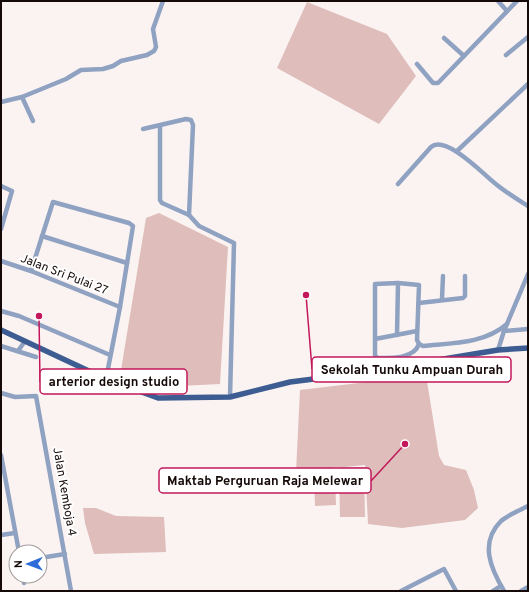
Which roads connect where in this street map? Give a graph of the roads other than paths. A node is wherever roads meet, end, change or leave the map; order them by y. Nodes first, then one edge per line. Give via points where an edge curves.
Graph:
1 (163, 1) edge
2 (498, 1) edge
3 (517, 1) edge
4 (507, 11) junction
5 (528, 37) edge
6 (444, 38) dead end
7 (506, 55) dead end
8 (464, 56) junction
9 (417, 64) dead end
10 (528, 84) edge
11 (22, 97) junction
12 (1, 102) edge
13 (33, 121) dead end
14 (160, 126) junction
15 (143, 129) dead end
16 (457, 152) junction
17 (398, 184) dead end
18 (1, 186) edge
19 (528, 206) edge
20 (190, 215) junction
21 (1, 229) edge
22 (42, 236) junction
23 (1, 261) edge
24 (127, 263) junction
25 (31, 271) junction
26 (528, 274) edge
27 (443, 276) dead end
28 (465, 276) dead end
29 (398, 283) junction
30 (442, 299) junction
31 (419, 303) junction
32 (120, 307) junction
33 (1, 311) edge
34 (507, 324) junction
35 (528, 329) edge
36 (1, 330) edge
37 (418, 331) junction
38 (504, 331) junction
39 (397, 335) junction
40 (375, 339) junction
41 (25, 341) junction
42 (419, 344) junction
43 (1, 346) edge
44 (528, 348) edge
45 (498, 350) junction
46 (18, 351) junction
47 (110, 355) junction
48 (36, 357) dead end
49 (106, 379) junction
50 (1, 393) edge
51 (230, 397) junction
52 (1, 455) edge
53 (528, 506) edge
54 (15, 533) junction
55 (1, 535) edge
56 (17, 544) edge
57 (65, 554) junction
58 (48, 557) edge
59 (501, 586) junction
60 (528, 587) edge
61 (71, 591) edge
62 (401, 591) edge
63 (456, 591) edge
64 (493, 591) edge
65 (504, 591) edge
66 (521, 591) edge

1 - 11 street via 153,29 156,47 151,53 103,69 82,70
2 - 4 street
3 - 4 street
4 - 8 street
5 - 7 street
6 - 8 street
8 - 9 street via 435,84
10 - 16 street
11 - 12 street
11 - 13 street
14 - 15 street
14 - 20 street via 160,200
14 - 20 street via 186,119 191,120 193,125
16 - 17 street via 433,145
16 - 19 street via 478,167 496,185
18 - 21 street via 12,191
20 - 51 street via 199,226 234,244
22 - 24 street
22 - 24 street via 53,202 129,223 133,226
22 - 25 street
23 - 25 street, Jalan Sri Pulai 27
24 - 32 street
25 - 32 street, Jalan Sri Pulai 27
26 - 34 street
27 - 30 street
28 - 30 street via 465,296
29 - 31 street via 419,285
29 - 39 street
29 - 40 street via 375,284
30 - 31 street
31 - 37 street
32 - 47 street
33 - 47 street via 19,316
34 - 38 street
34 - 42 street via 482,339 423,346
35 - 38 street
36 - 41 main road
37 - 39 street
37 - 42 street
38 - 45 street
39 - 40 street
40 - 42 street via 377,358 411,354 417,350
41 - 46 street
41 - 49 main road
43 - 46 street
44 - 45 main road
45 - 51 main road via 290,382
46 - 48 street
47 - 49 street
49 - 51 main road via 158,398
50 - 57 street, Jalan Kemboja 4 via 15,397 36,396
52 - 54 street
53 - 59 street via 502,520 493,531 488,559
54 - 55 street
54 - 56 street
57 - 58 street
57 - 61 street, Jalan Kemboja 4
59 - 64 street
59 - 65 street
60 - 66 street
62 - 63 street via 444,569

